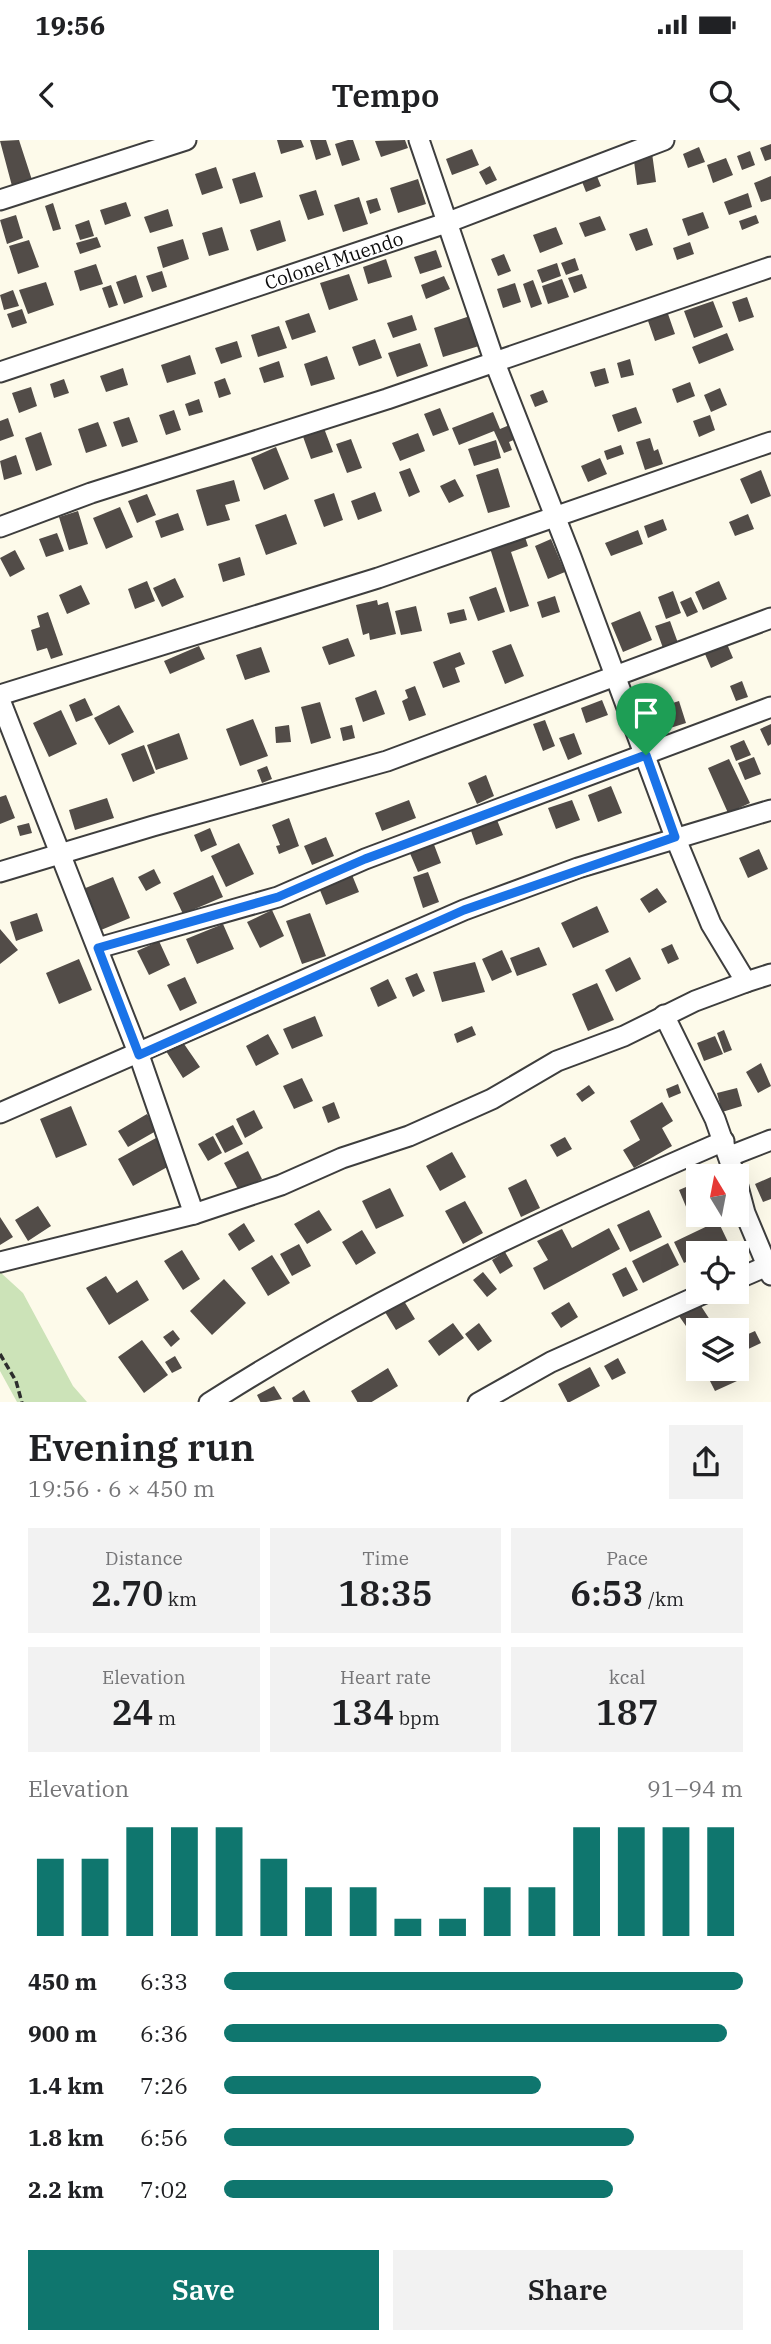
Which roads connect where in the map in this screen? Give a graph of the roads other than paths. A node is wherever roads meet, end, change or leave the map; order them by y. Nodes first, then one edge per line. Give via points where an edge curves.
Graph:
1 (186, 140) edge
2 (419, 140) edge
3 (664, 140) edge
4 (0, 200) edge
5 (446, 223) junction
6 (771, 267) edge
7 (495, 363) junction
8 (0, 372) edge
9 (771, 442) edge
10 (556, 518) junction
11 (0, 527) edge
12 (771, 618) edge
13 (614, 678) junction
14 (0, 695) edge
15 (0, 700) edge
16 (771, 707) edge
17 (646, 755) junction
18 (771, 810) edge
19 (675, 837) junction
20 (61, 854) junction
21 (0, 872) edge
22 (98, 948) junction
23 (771, 974) edge
24 (746, 982) junction
25 (664, 1015) junction
26 (139, 1055) junction
27 (0, 1114) edge
28 (771, 1140) edge
29 (727, 1149) junction
30 (731, 1164) edge
31 (194, 1214) junction
32 (749, 1216) edge
33 (0, 1262) edge
34 (769, 1271) edge
35 (749, 1276) edge
36 (686, 1301) edge
37 (209, 1402) edge
38 (478, 1402) edge

1 - 4 street
2 - 5 street
3 - 5 street, Colonel Muendo
5 - 7 street
5 - 8 street, Colonel Muendo
6 - 7 street
7 - 10 street
7 - 11 street via 91,493
9 - 10 street
10 - 13 street
10 - 14 street
12 - 13 street
13 - 17 street
13 - 20 street via 387,761
15 - 20 street
16 - 17 street
17 - 19 street
17 - 22 street via 365,859 278,897
18 - 19 street
19 - 24 street via 711,924
19 - 26 street via 464,910
20 - 21 street
20 - 22 street
22 - 26 street
23 - 24 street
24 - 25 street
25 - 29 street
25 - 31 street via 557,1061 492,1099 409,1136
26 - 27 street
26 - 31 street
28 - 29 street
29 - 30 street
29 - 37 street via 513,1234 386,1297
31 - 33 street
32 - 34 street
34 - 35 street
36 - 38 street via 562,1357

